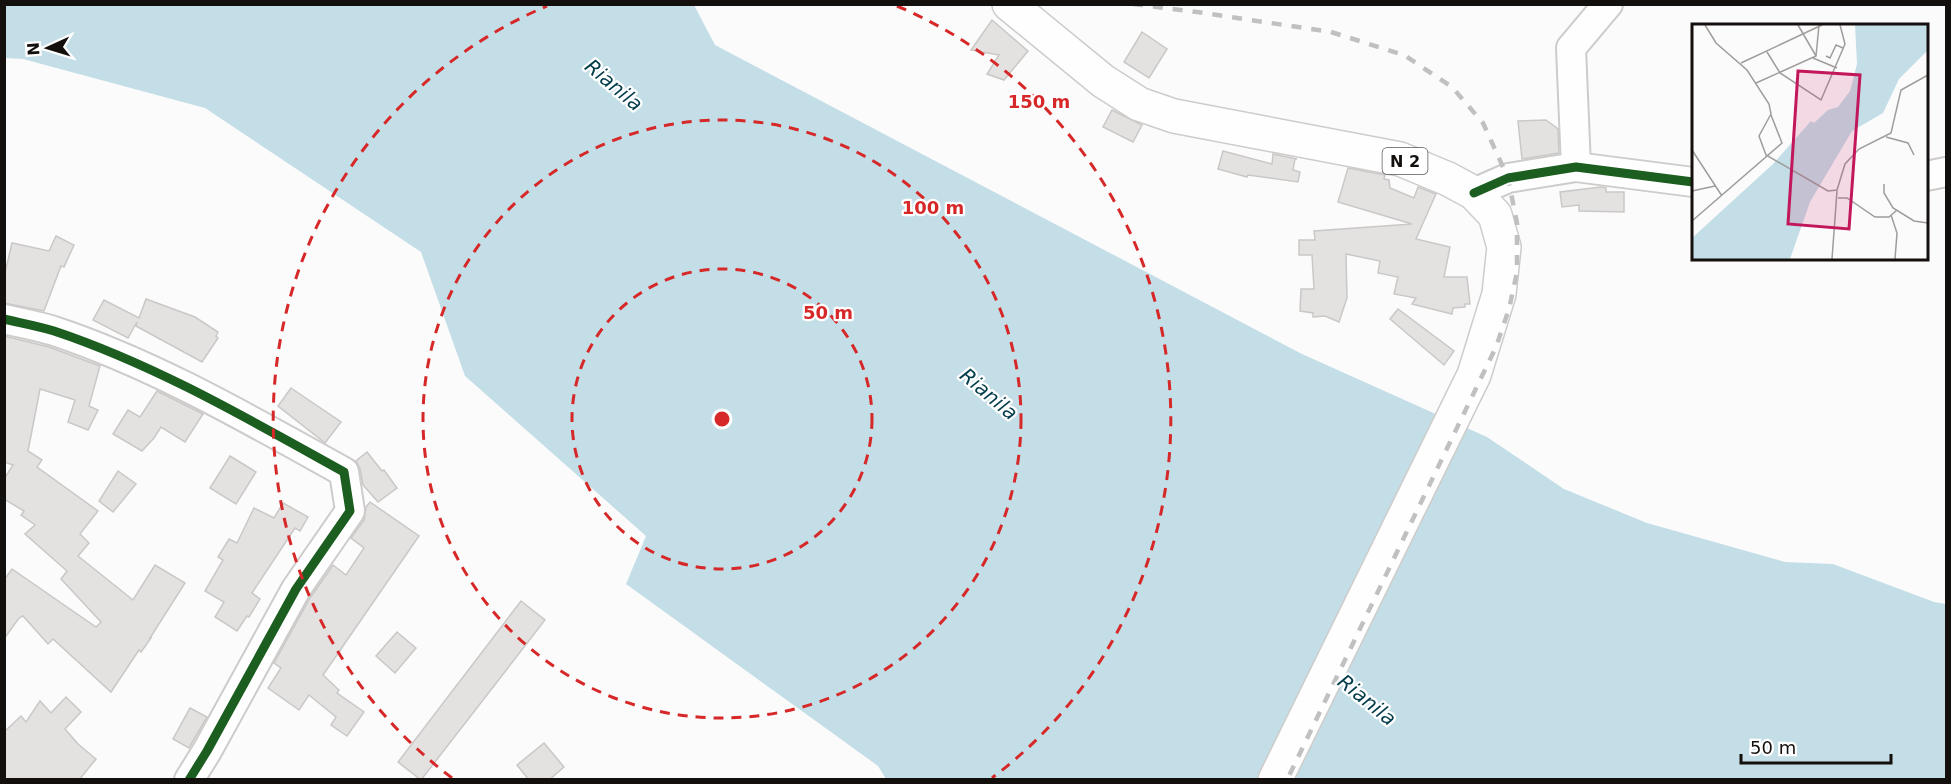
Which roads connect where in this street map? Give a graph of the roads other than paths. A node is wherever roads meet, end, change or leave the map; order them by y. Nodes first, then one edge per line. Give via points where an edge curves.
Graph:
1 (1010, 4) edge
2 (1608, 4) edge
3 (1576, 167) junction
4 (1947, 172) edge
5 (1927, 176) edge
6 (1692, 182) edge
7 (1474, 193) junction
8 (4, 319) edge
9 (189, 780) edge
10 (1275, 780) edge

1 - 7 main road, N 2 via 1103,81 1139,104 1174,116 1400,159
2 - 3 street via 1571,48
3 - 6 street
3 - 7 street via 1508,178
4 - 5 street
7 - 10 main road, N 2 via 1495,215 1504,247 1499,294 1474,375
8 - 9 street via 53,331 136,364 193,390 344,472 350,511 296,589

